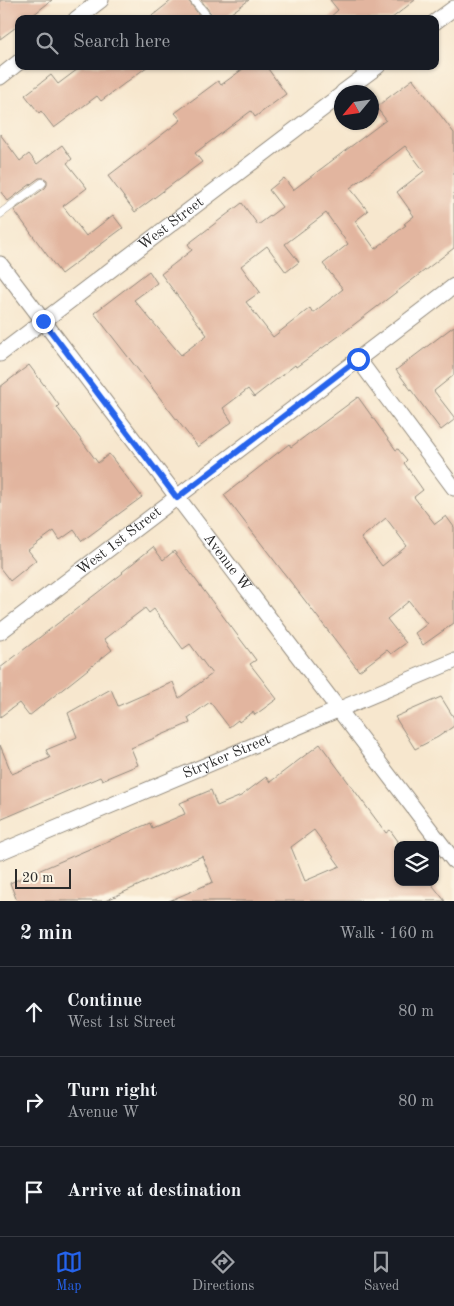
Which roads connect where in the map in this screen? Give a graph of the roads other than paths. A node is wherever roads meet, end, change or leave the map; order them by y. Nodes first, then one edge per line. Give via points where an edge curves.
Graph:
1 (101, 0) edge
2 (194, 0) edge
3 (454, 8) edge
4 (81, 15) edge
5 (206, 15) edge
6 (439, 19) edge
7 (15, 65) edge
8 (373, 70) edge
9 (0, 77) edge
10 (353, 85) edge
11 (334, 99) edge
12 (42, 183) dead end
13 (0, 214) edge
14 (0, 264) edge
15 (454, 286) edge
16 (43, 321) junction
17 (0, 354) edge
18 (358, 359) junction
19 (454, 488) edge
20 (177, 498) junction
21 (0, 632) edge
22 (454, 661) edge
23 (339, 710) junction
24 (0, 852) edge
25 (454, 861) edge

1 - 4 street
2 - 5 lane
3 - 6 street
7 - 9 street
8 - 10 street, West Street
11 - 16 street, West Street
12 - 13 lane
14 - 16 street, Avenue W
15 - 18 street, West 1st Street
16 - 17 street, West Street
16 - 20 street, Avenue W
18 - 19 street
18 - 20 street, West 1st Street
20 - 21 street, West 1st Street
20 - 23 street, Avenue W
22 - 23 street, Stryker Street
23 - 24 street, Stryker Street
23 - 25 street, Avenue W

